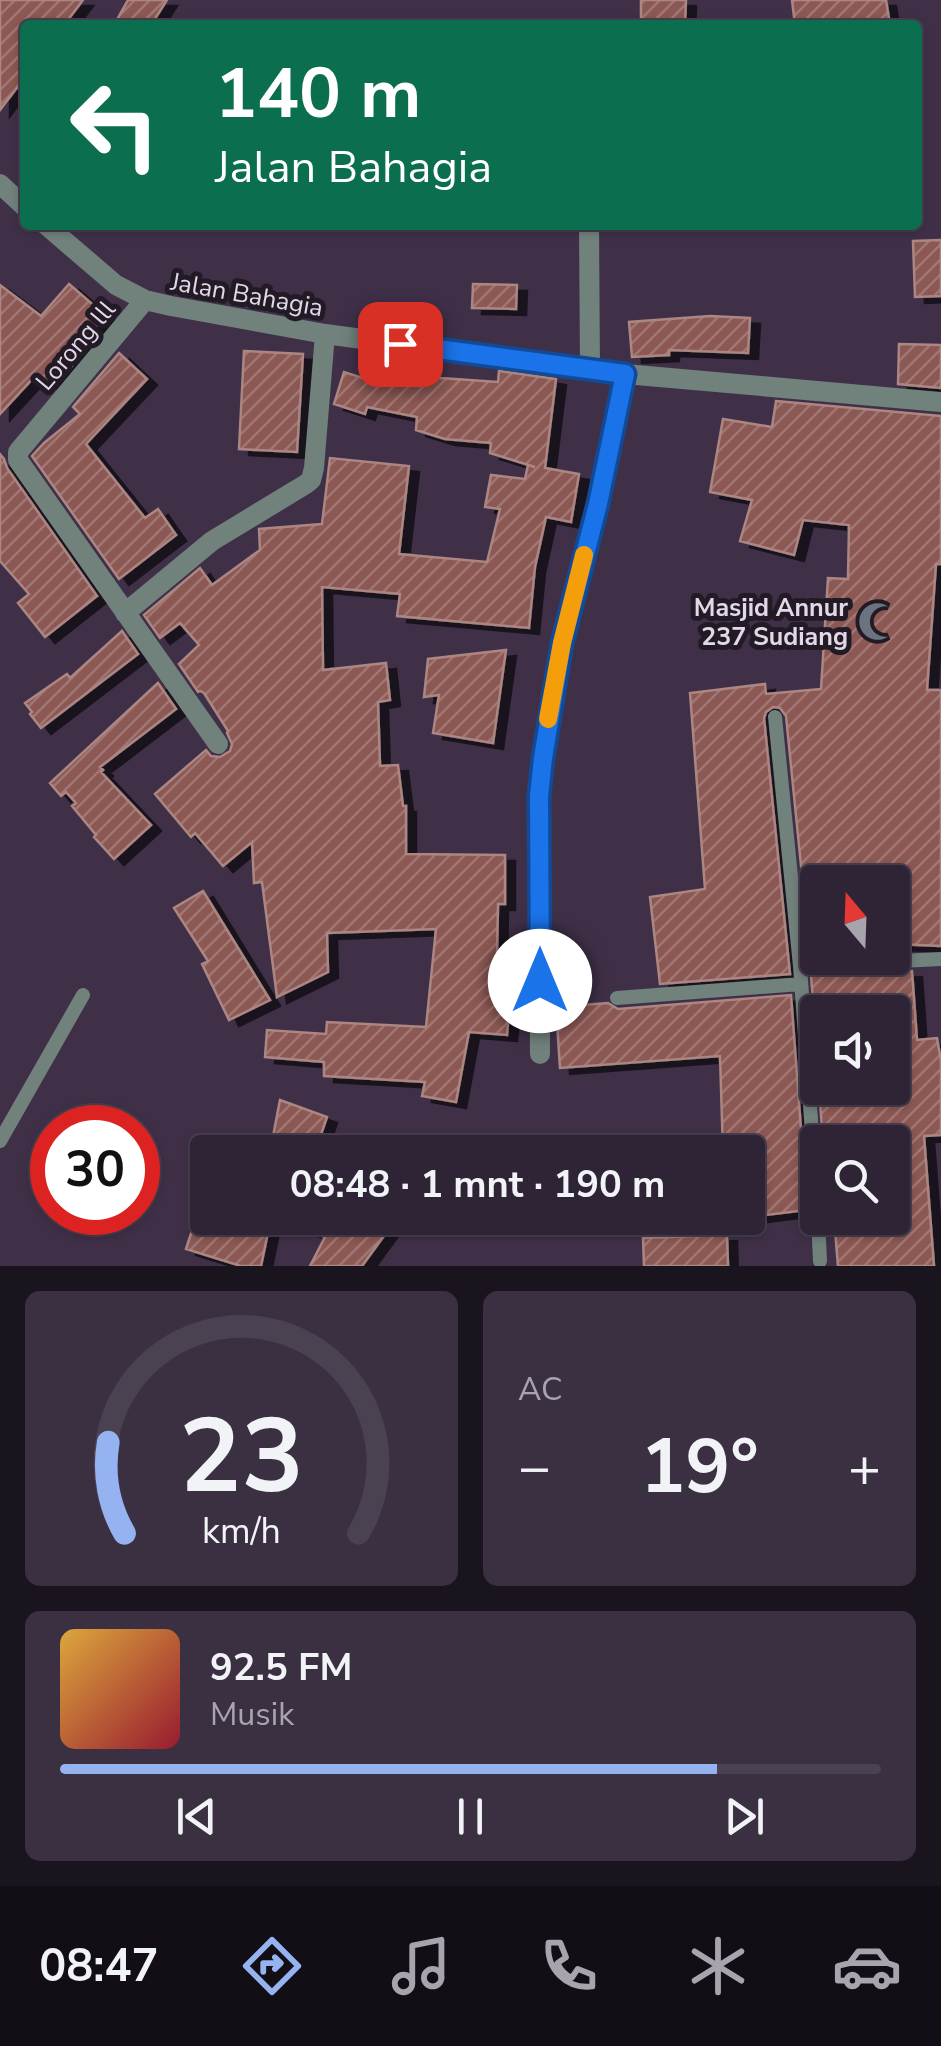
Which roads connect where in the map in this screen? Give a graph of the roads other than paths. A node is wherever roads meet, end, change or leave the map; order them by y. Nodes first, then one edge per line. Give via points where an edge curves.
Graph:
1 (0, 184) edge
2 (20, 202) edge
3 (52, 230) edge
4 (590, 230) edge
5 (145, 300) junction
6 (324, 334) junction
7 (590, 370) junction
8 (625, 374) junction
9 (941, 402) edge
10 (126, 613) junction
11 (776, 717) dead end
12 (218, 744) dead end
13 (941, 959) edge
14 (910, 961) edge
15 (800, 966) edge
16 (801, 975) edge
17 (802, 984) junction
18 (83, 995) dead end
19 (617, 998) dead end
20 (540, 1054) dead end
21 (812, 1125) edge
22 (0, 1141) edge
23 (819, 1235) edge
24 (820, 1260) dead end

1 - 2 street
3 - 5 street, Jalan Bahagia via 116,285
4 - 7 street
5 - 6 street, Jalan Bahagia
5 - 10 street, Lorong lll via 18,452 24,472
6 - 7 street, Jalan Bahagia
6 - 10 street via 311,480 212,541
7 - 8 street, Jalan Bahagia
8 - 9 street, Jalan Bahagia
8 - 20 street via 562,643 543,758
10 - 12 street
11 - 15 lane
13 - 14 lane
16 - 17 lane
17 - 19 lane
17 - 21 lane
18 - 22 lane
23 - 24 lane

